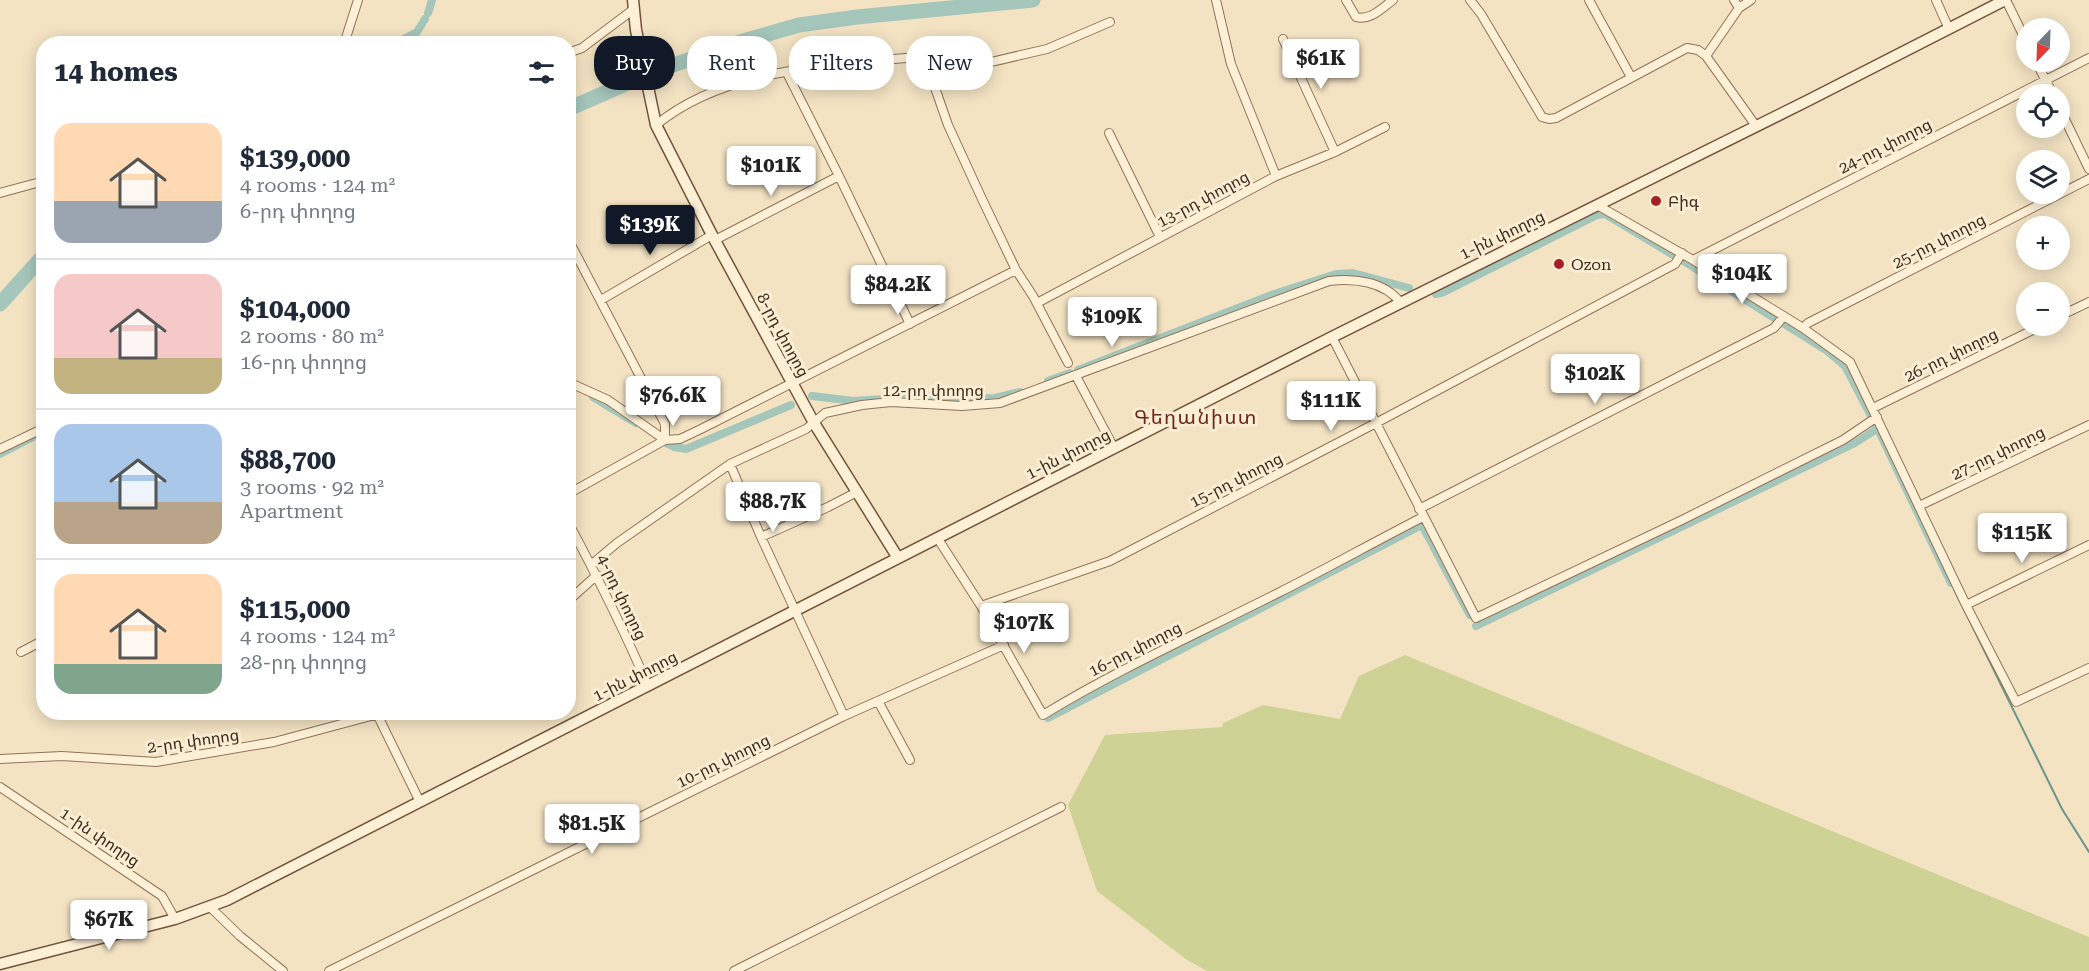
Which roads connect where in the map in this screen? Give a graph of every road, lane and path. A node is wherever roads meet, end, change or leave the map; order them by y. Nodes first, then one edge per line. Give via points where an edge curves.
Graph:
1 (358, 0) edge
2 (1216, 0) edge
3 (1346, 0) edge
4 (1393, 0) edge
5 (1470, 0) edge
6 (1589, 0) edge
7 (1734, 0) edge
8 (1751, 0) edge
9 (1936, 0) edge
10 (2006, 0) edge
11 (633, 4) edge
12 (1739, 8) junction
13 (2016, 20) edge
14 (1110, 22) dead end
15 (1949, 29) junction
16 (347, 36) edge
17 (1283, 39) dead end
18 (576, 50) edge
19 (1706, 56) junction
20 (906, 58) edge
21 (2089, 58) edge
22 (993, 62) edge
23 (2041, 72) edge
24 (787, 73) junction
25 (1631, 77) junction
26 (2045, 80) junction
27 (2047, 84) edge
28 (936, 90) edge
29 (655, 122) junction
30 (1756, 126) junction
31 (1385, 127) dead end
32 (2070, 130) edge
33 (1109, 133) dead end
34 (1335, 152) junction
35 (2089, 169) edge
36 (839, 176) junction
37 (1276, 176) junction
38 (2089, 179) edge
39 (36, 184) edge
40 (0, 193) edge
41 (1597, 205) junction
42 (713, 237) junction
43 (1160, 237) junction
44 (576, 254) edge
45 (1682, 254) junction
46 (1693, 260) junction
47 (1016, 270) junction
48 (601, 300) junction
49 (2089, 302) edge
50 (1037, 303) junction
51 (1401, 303) junction
52 (2070, 311) edge
53 (1784, 316) junction
54 (910, 324) junction
55 (1803, 328) junction
56 (2020, 336) edge
57 (1332, 337) junction
58 (1068, 363) dead end
59 (1076, 376) junction
60 (792, 383) junction
61 (576, 386) edge
62 (1873, 408) junction
63 (1877, 417) junction
64 (814, 423) junction
65 (1376, 423) junction
66 (2089, 425) edge
67 (36, 432) edge
68 (665, 440) junction
69 (1114, 448) junction
70 (0, 449) edge
71 (730, 464) junction
72 (576, 490) edge
73 (857, 492) junction
74 (1919, 506) junction
75 (1421, 513) junction
76 (576, 537) edge
77 (761, 537) junction
78 (938, 539) junction
79 (2089, 544) edge
80 (898, 558) junction
81 (592, 564) junction
82 (597, 575) junction
83 (576, 593) edge
84 (1966, 605) junction
85 (981, 606) junction
86 (796, 610) junction
87 (36, 644) edge
88 (1004, 645) junction
89 (21, 652) dead end
90 (2089, 668) edge
91 (648, 686) junction
92 (878, 701) junction
93 (844, 716) junction
94 (355, 720) edge
95 (380, 720) edge
96 (0, 759) edge
97 (910, 760) dead end
98 (0, 787) edge
99 (420, 802) junction
100 (1060, 807) dead end
101 (210, 907) junction
102 (175, 919) junction
103 (0, 964) edge
104 (283, 971) edge
105 (328, 971) edge
106 (734, 971) edge

1 - 16 street
2 - 37 street via 1231,64
3 - 4 street via 1356,17 1362,19
5 - 25 street via 1542,117 1556,118
6 - 25 street
7 - 12 street
8 - 12 street
9 - 15 street
10 - 13 street
10 - 15 main road, 1-ին փողոց
11 - 18 street
11 - 29 main road, 8-րդ փողոց
12 - 19 street
14 - 22 street via 1047,49
15 - 30 main road, 1-ին փողոց
17 - 34 street
19 - 25 street via 1687,48
19 - 30 street
20 - 24 street
21 - 26 street, 24-րդ փողոց
23 - 26 street
24 - 29 street via 710,92
24 - 36 street
26 - 27 street
26 - 46 street, 24-րդ փողոց
28 - 47 street via 948,125
29 - 42 main road, 8-րդ փողոց
30 - 41 main road, 1-ին փողոց
31 - 34 street, 13-րդ փողոց
32 - 35 street
33 - 43 street
34 - 37 street, 13-րդ փողոց
36 - 42 street
36 - 54 street
37 - 43 street, 13-րդ փողոց
38 - 55 street, 25-րդ փողոց
39 - 40 street
41 - 45 street
41 - 51 main road, 1-ին փողոց
42 - 48 street
42 - 60 main road, 8-րդ փողոց
43 - 50 street, 13-րդ փողոց
44 - 48 street
45 - 46 street
45 - 65 street, 15-րդ փողոց via 1675,264
46 - 53 street
47 - 50 street
47 - 54 street
48 - 68 street via 665,424
49 - 52 street
50 - 58 street
51 - 57 main road, 1-ին փողոց
51 - 59 street, 12-րդ փողոց via 1396,296 1365,282 1329,281
53 - 55 street
53 - 75 street, 16-րդ փողոց via 1774,328
54 - 60 street
55 - 62 street via 1850,362
56 - 62 street, 26-րդ փողոց
57 - 65 street
57 - 69 main road, 1-ին փողոց
59 - 64 street, 12-րդ փողոց via 1000,403 862,405 825,413
59 - 69 street
60 - 64 main road, 8-րդ փողոց
60 - 68 street via 680,439
61 - 68 street via 608,400
62 - 63 street
63 - 74 street
63 - 75 street via 1843,440 1476,618
64 - 71 street, 12-րդ փողոց
64 - 73 main road, 8-րդ փողոց
65 - 75 street
65 - 85 street, 15-րդ փողոց via 1110,561
66 - 74 street, 27-րդ փողոց
67 - 70 street
68 - 72 street
69 - 78 main road, 1-ին փողոց
71 - 77 street
71 - 81 street, 12-րդ փողոց
73 - 77 street
73 - 80 main road, 8-րդ փողոց
74 - 84 street
75 - 88 street, 16-րդ փողոց via 1043,715
76 - 81 street, 4-րդ փողոց
77 - 86 street
78 - 80 main road, 1-ին փողոց
78 - 85 street, 16-րդ փողոց
79 - 84 street
80 - 86 main road, 1-ին փողոց
81 - 82 street, 4-րդ փողոց
82 - 83 street
82 - 91 street, 4-րդ փողոց
84 - 90 street via 2016,702
85 - 88 street, 16-րդ փողոց
86 - 91 main road, 1-ին փողոց
86 - 93 street
87 - 89 street
88 - 92 street, 10-րդ փողոց
91 - 99 main road, 1-ին փողոց
92 - 93 street, 10-րդ փողոց
92 - 97 street
93 - 105 street, 10-րդ փողոց
94 - 96 street, 2-րդ փողոց via 274,742 156,762 62,756
95 - 99 street
98 - 102 street, 1-ին փողոց via 162,896
99 - 101 main road, 1-ին փողոց
100 - 106 street
101 - 102 main road, 1-ին փողոց
101 - 104 street
102 - 103 main road, 1-ին փողոց

